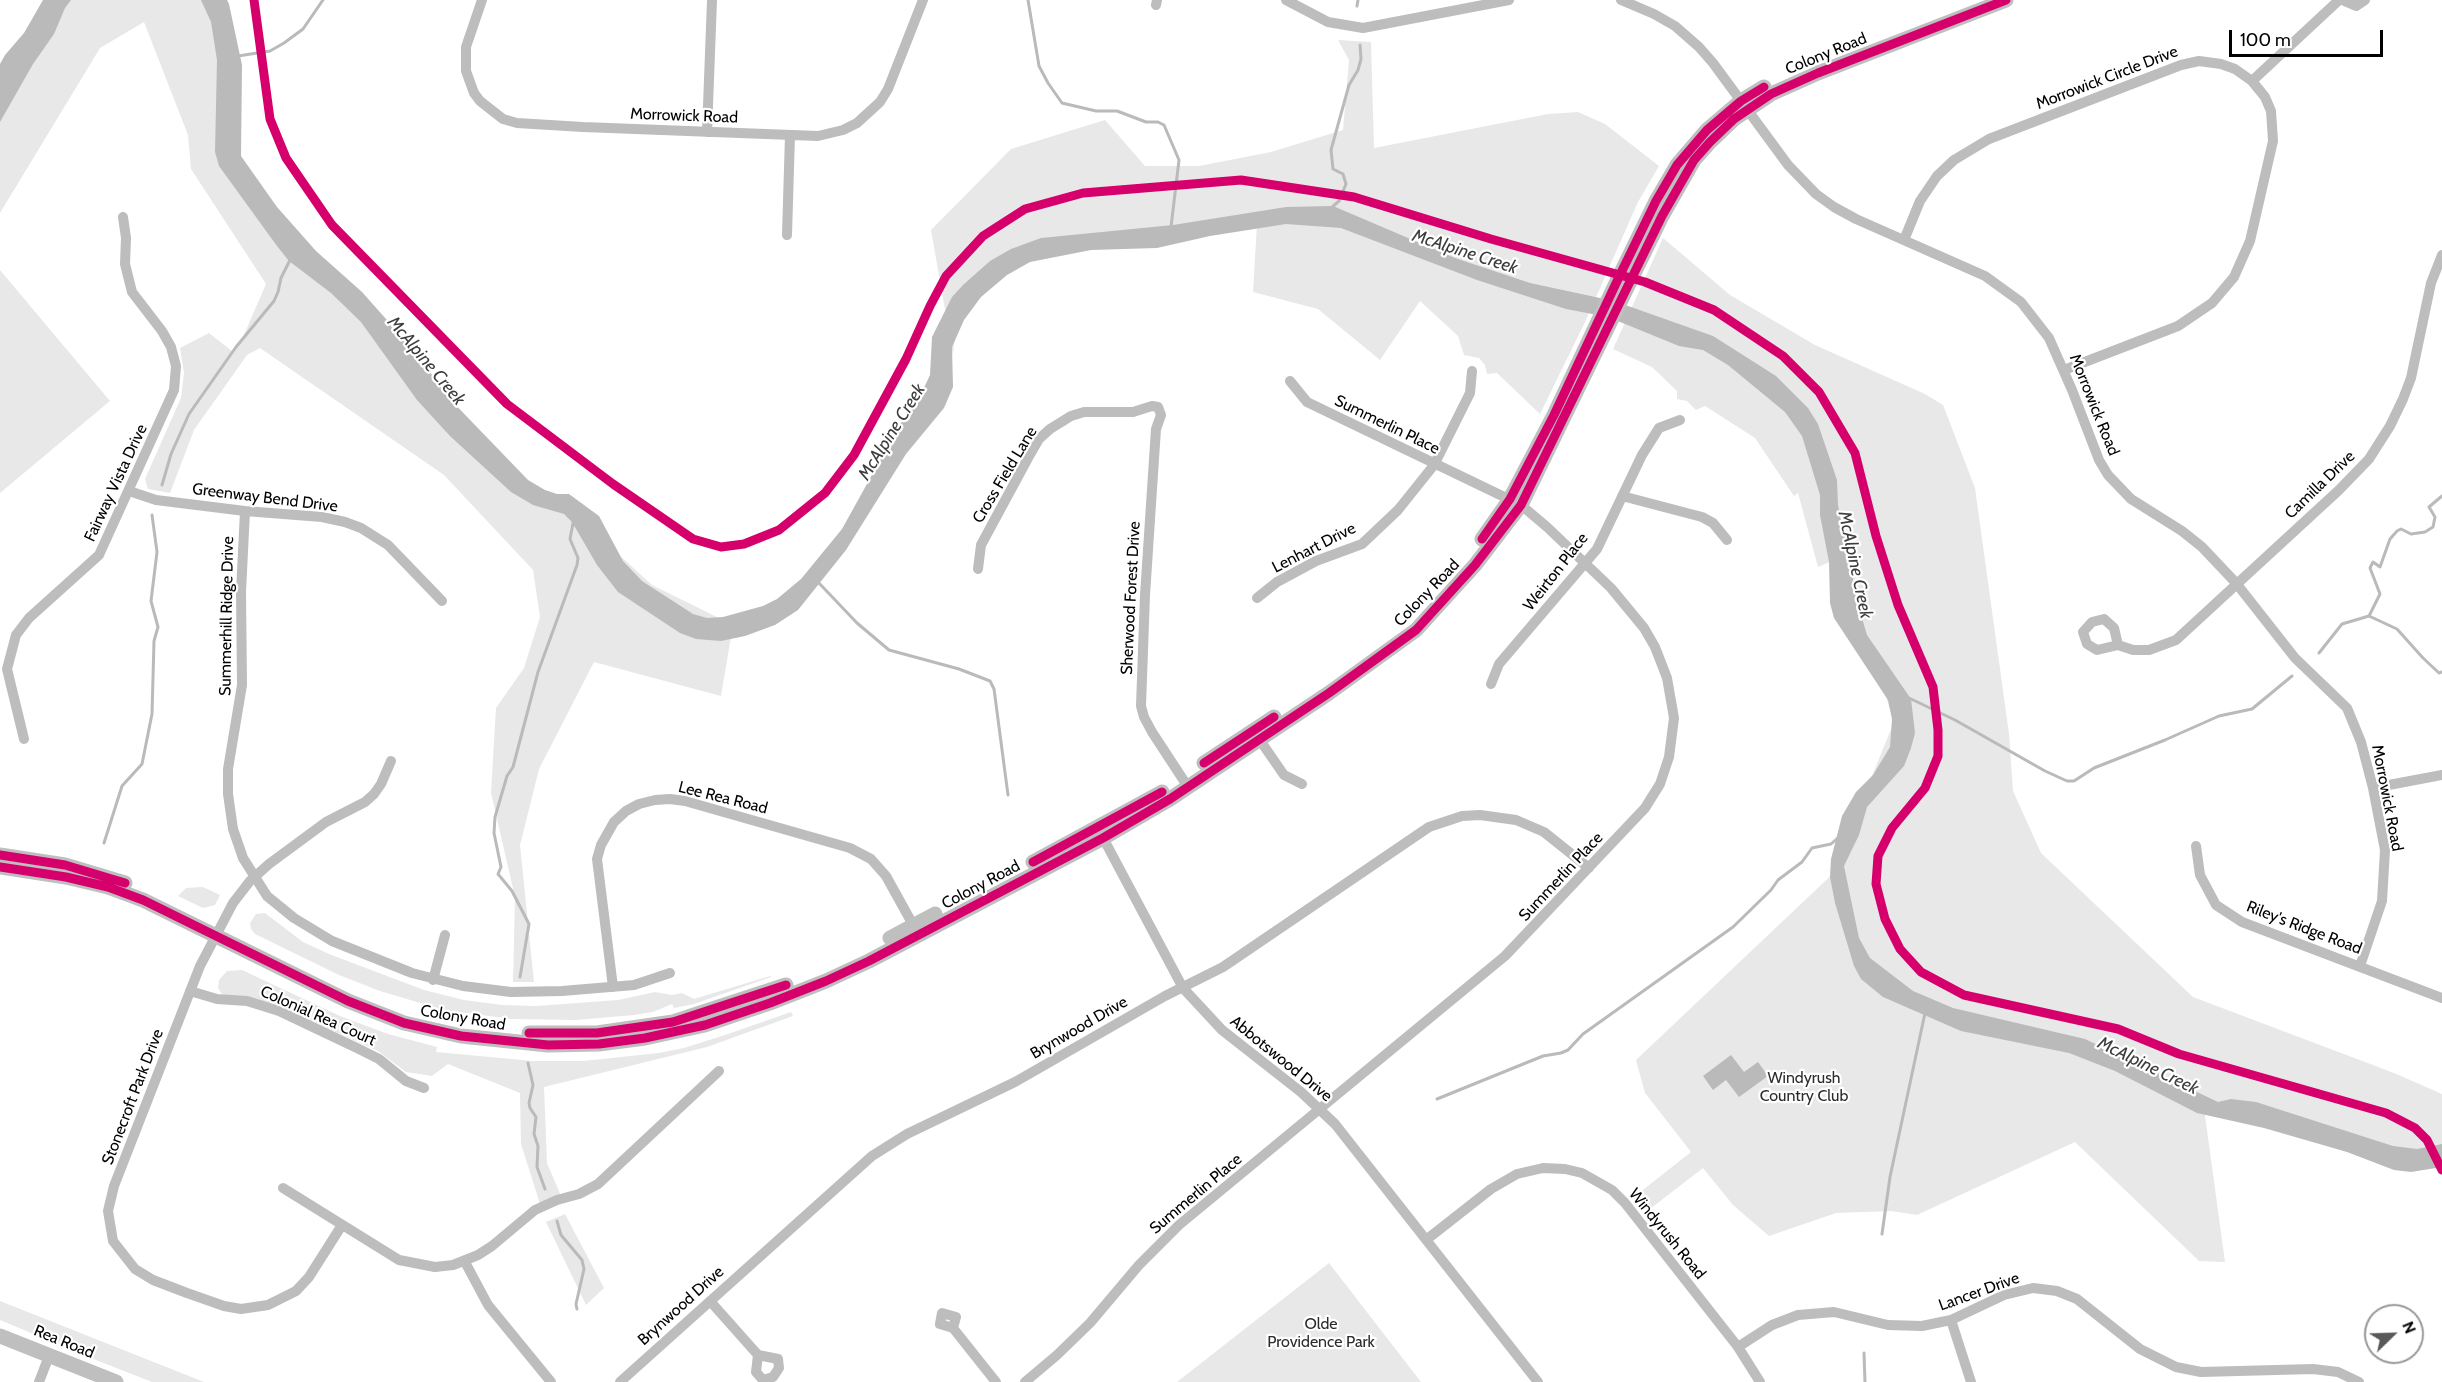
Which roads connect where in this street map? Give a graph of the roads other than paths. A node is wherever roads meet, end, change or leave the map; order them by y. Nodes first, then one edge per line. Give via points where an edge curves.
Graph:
1 (482, 0) edge
2 (712, 0) edge
3 (923, 0) edge
4 (1286, 0) edge
5 (1509, 0) edge
6 (1621, 0) edge
7 (1978, 0) edge
8 (2006, 0) edge
9 (2340, 0) edge
10 (2365, 0) edge
11 (2252, 81) junction
12 (1744, 106) junction
13 (707, 132) junction
14 (790, 135) junction
15 (123, 217) dead end
16 (787, 235) dead end
17 (1904, 240) junction
18 (2442, 255) edge
19 (2064, 370) junction
20 (1472, 371) dead end
21 (1290, 381) dead end
22 (1152, 406) joint
23 (1680, 420) dead end
24 (1434, 465) junction
25 (129, 491) junction
26 (1622, 496) junction
27 (1516, 502) junction
28 (245, 511) junction
29 (1727, 540) dead end
30 (1583, 563) junction
31 (978, 569) dead end
32 (2236, 583) junction
33 (1257, 598) dead end
34 (442, 602) dead end
35 (2118, 645) dead end
36 (1491, 684) dead end
37 (1256, 735) junction
38 (24, 739) dead end
39 (391, 760) dead end
40 (2442, 775) edge
41 (1185, 783) junction
42 (1302, 784) dead end
43 (2373, 788) junction
44 (1101, 832) junction
45 (2196, 846) dead end
46 (0, 855) edge
47 (0, 867) edge
48 (1589, 868) junction
49 (254, 878) junction
50 (916, 930) junction
51 (218, 932) junction
52 (445, 935) dead end
53 (2360, 966) junction
54 (670, 973) dead end
55 (433, 980) junction
56 (613, 987) junction
57 (1183, 988) junction
58 (190, 991) junction
59 (2442, 998) edge
60 (719, 1071) dead end
61 (424, 1088) dead end
62 (1321, 1109) junction
63 (283, 1188) dead end
64 (342, 1225) junction
65 (1426, 1240) junction
66 (465, 1262) junction
67 (710, 1301) junction
68 (1951, 1320) junction
69 (953, 1328) dead end
70 (0, 1336) edge
71 (1737, 1347) junction
72 (758, 1355) dead end
73 (49, 1356) junction
74 (2191, 1376) edge
75 (39, 1382) edge
76 (116, 1382) edge
77 (551, 1382) edge
78 (620, 1382) edge
79 (996, 1382) edge
80 (1025, 1382) edge
81 (1538, 1382) edge
82 (1760, 1382) edge
83 (1971, 1382) edge
84 (2359, 1382) edge

1 - 13 street, Morrowick Road via 465,47 466,71 480,101 504,118 517,123
2 - 13 street
3 - 14 street, Morrowick Road via 888,89 869,114 836,132
4 - 5 street via 1320,19 1363,28
6 - 12 street, Morrowick Road via 1654,14 1687,36 1713,63
7 - 12 main road, Colony Road via 1816,62 1769,84
8 - 12 main road, Colony Road
9 - 10 street via 2356,6
9 - 11 street
11 - 17 street, Morrowick Circle Drive via 2235,69 2199,61 1989,139 1954,160 1937,176 1920,201
11 - 19 street, Morrowick Circle Drive via 2268,104 2274,134 2250,241 2234,277 2212,303 2178,326
12 - 17 street, Morrowick Road via 1788,165 1816,194 1834,207
12 - 27 main road, Colony Road via 1710,142 1690,156
13 - 14 street, Morrowick Road
14 - 16 street
15 - 25 street, Fairway Vista Drive via 125,264 132,292 167,339 176,366 174,390
17 - 19 street, Morrowick Road via 1985,276 2013,294 2037,319
18 - 32 street, Camilla Drive via 2403,399 2376,448 2339,490
19 - 32 street, Morrowick Road via 2108,475 2131,499 2202,547
20 - 24 street, Lenhart Drive via 1470,393
21 - 24 street, Summerlin Place via 1307,402
22 - 31 street, Cross Field Lane via 1133,412 1084,412 1071,416 1039,439 981,545
22 - 41 street, Sherwood Forest Drive via 1158,407 1161,415 1156,429 1141,706
23 - 26 street, Weirton Place via 1659,428
24 - 27 street, Summerlin Place
24 - 33 street, Lenhart Drive via 1398,510 1362,544 1316,561
25 - 28 street, Greenway Bend Drive via 156,500
25 - 38 street, Fairway Vista Drive via 99,555 29,618 16,635 7,669
26 - 29 street via 1702,517 1713,523
26 - 30 street, Weirton Place via 1596,549
27 - 30 street, Summerlin Place
27 - 37 main road, Colony Road via 1475,565 1416,630 1329,693
28 - 34 street, Greenway Bend Drive via 322,517 361,528 388,545
28 - 49 street, Summerhill Ridge Drive via 242,685 228,769 228,794 237,840
30 - 36 street, Weirton Place via 1499,664
30 - 48 street, Summerlin Place via 1611,588 1644,628 1667,678 1674,718 1670,757 1653,797
32 - 35 street, Camilla Drive via 2170,643 2149,650
32 - 43 street, Morrowick Road via 2295,658 2347,708
37 - 41 main road, Colony Road
37 - 42 street via 1284,775
39 - 49 street, Stonecroft Park Drive via 374,794 365,802 326,822
40 - 43 street
41 - 44 main road, Colony Road
43 - 53 street, Morrowick Road via 2385,850 2382,901
44 - 50 main road, Colony Road
44 - 57 street, Abbotswood Drive
45 - 53 street, Riley's Ridge Road via 2200,875 2216,905 2242,922
46 - 51 main road, Colony Road via 107,876 143,889
47 - 51 main road, Colony Road via 108,887
48 - 57 street, Brynwood Drive via 1544,832 1516,820 1480,814 1445,820 1259,945
48 - 62 street, Summerlin Place via 1485,974
49 - 51 street, Stonecroft Park Drive via 233,903
49 - 55 street, Summerhill Ridge Drive via 279,907 312,930
50 - 51 main road, Colony Road via 826,981 731,1010 674,1033 599,1044 548,1045 461,1036 404,1023 348,1001
50 - 56 street, Lee Rea Road via 886,876 872,859 850,848 685,801 639,804 610,827 597,859
51 - 58 street, Stonecroft Park Drive
52 - 55 street
53 - 59 street, Riley's Ridge Road
54 - 56 street, Summerhill Ridge Drive via 634,985
55 - 56 street, Summerhill Ridge Drive via 511,992
57 - 62 street, Abbotswood Drive via 1221,1030
57 - 67 street, Brynwood Drive via 1015,1082 889,1144 859,1166
58 - 61 street, Colonial Rea Court via 279,1011 379,1059 406,1081
58 - 64 street, Stonecroft Park Drive via 110,1199 111,1233 122,1255 153,1280 224,1306 255,1308 296,1291
60 - 66 street via 598,1184 535,1210 492,1246
62 - 65 street, Abbotswood Drive
62 - 80 street, Summerlin Place via 1165,1238 1090,1323
63 - 64 street
64 - 66 street via 399,1260 435,1267
65 - 71 street, Windyrush Road via 1517,1174 1543,1168 1582,1173 1605,1185 1625,1203
65 - 81 street, Abbotswood Drive
66 - 77 street via 488,1305
67 - 72 street
67 - 78 street, Brynwood Drive
68 - 71 street, Lancer Drive via 1898,1326 1843,1313 1816,1312 1772,1325
68 - 74 street, Lancer Drive via 2004,1295 2033,1288 2048,1289 2083,1302 2150,1356
68 - 83 street
69 - 79 street
70 - 73 main road, Rea Road
71 - 82 street, Windyrush Road
73 - 75 street
73 - 76 main road, Rea Road
74 - 84 street, Lancer Drive via 2255,1369 2313,1369 2338,1372

